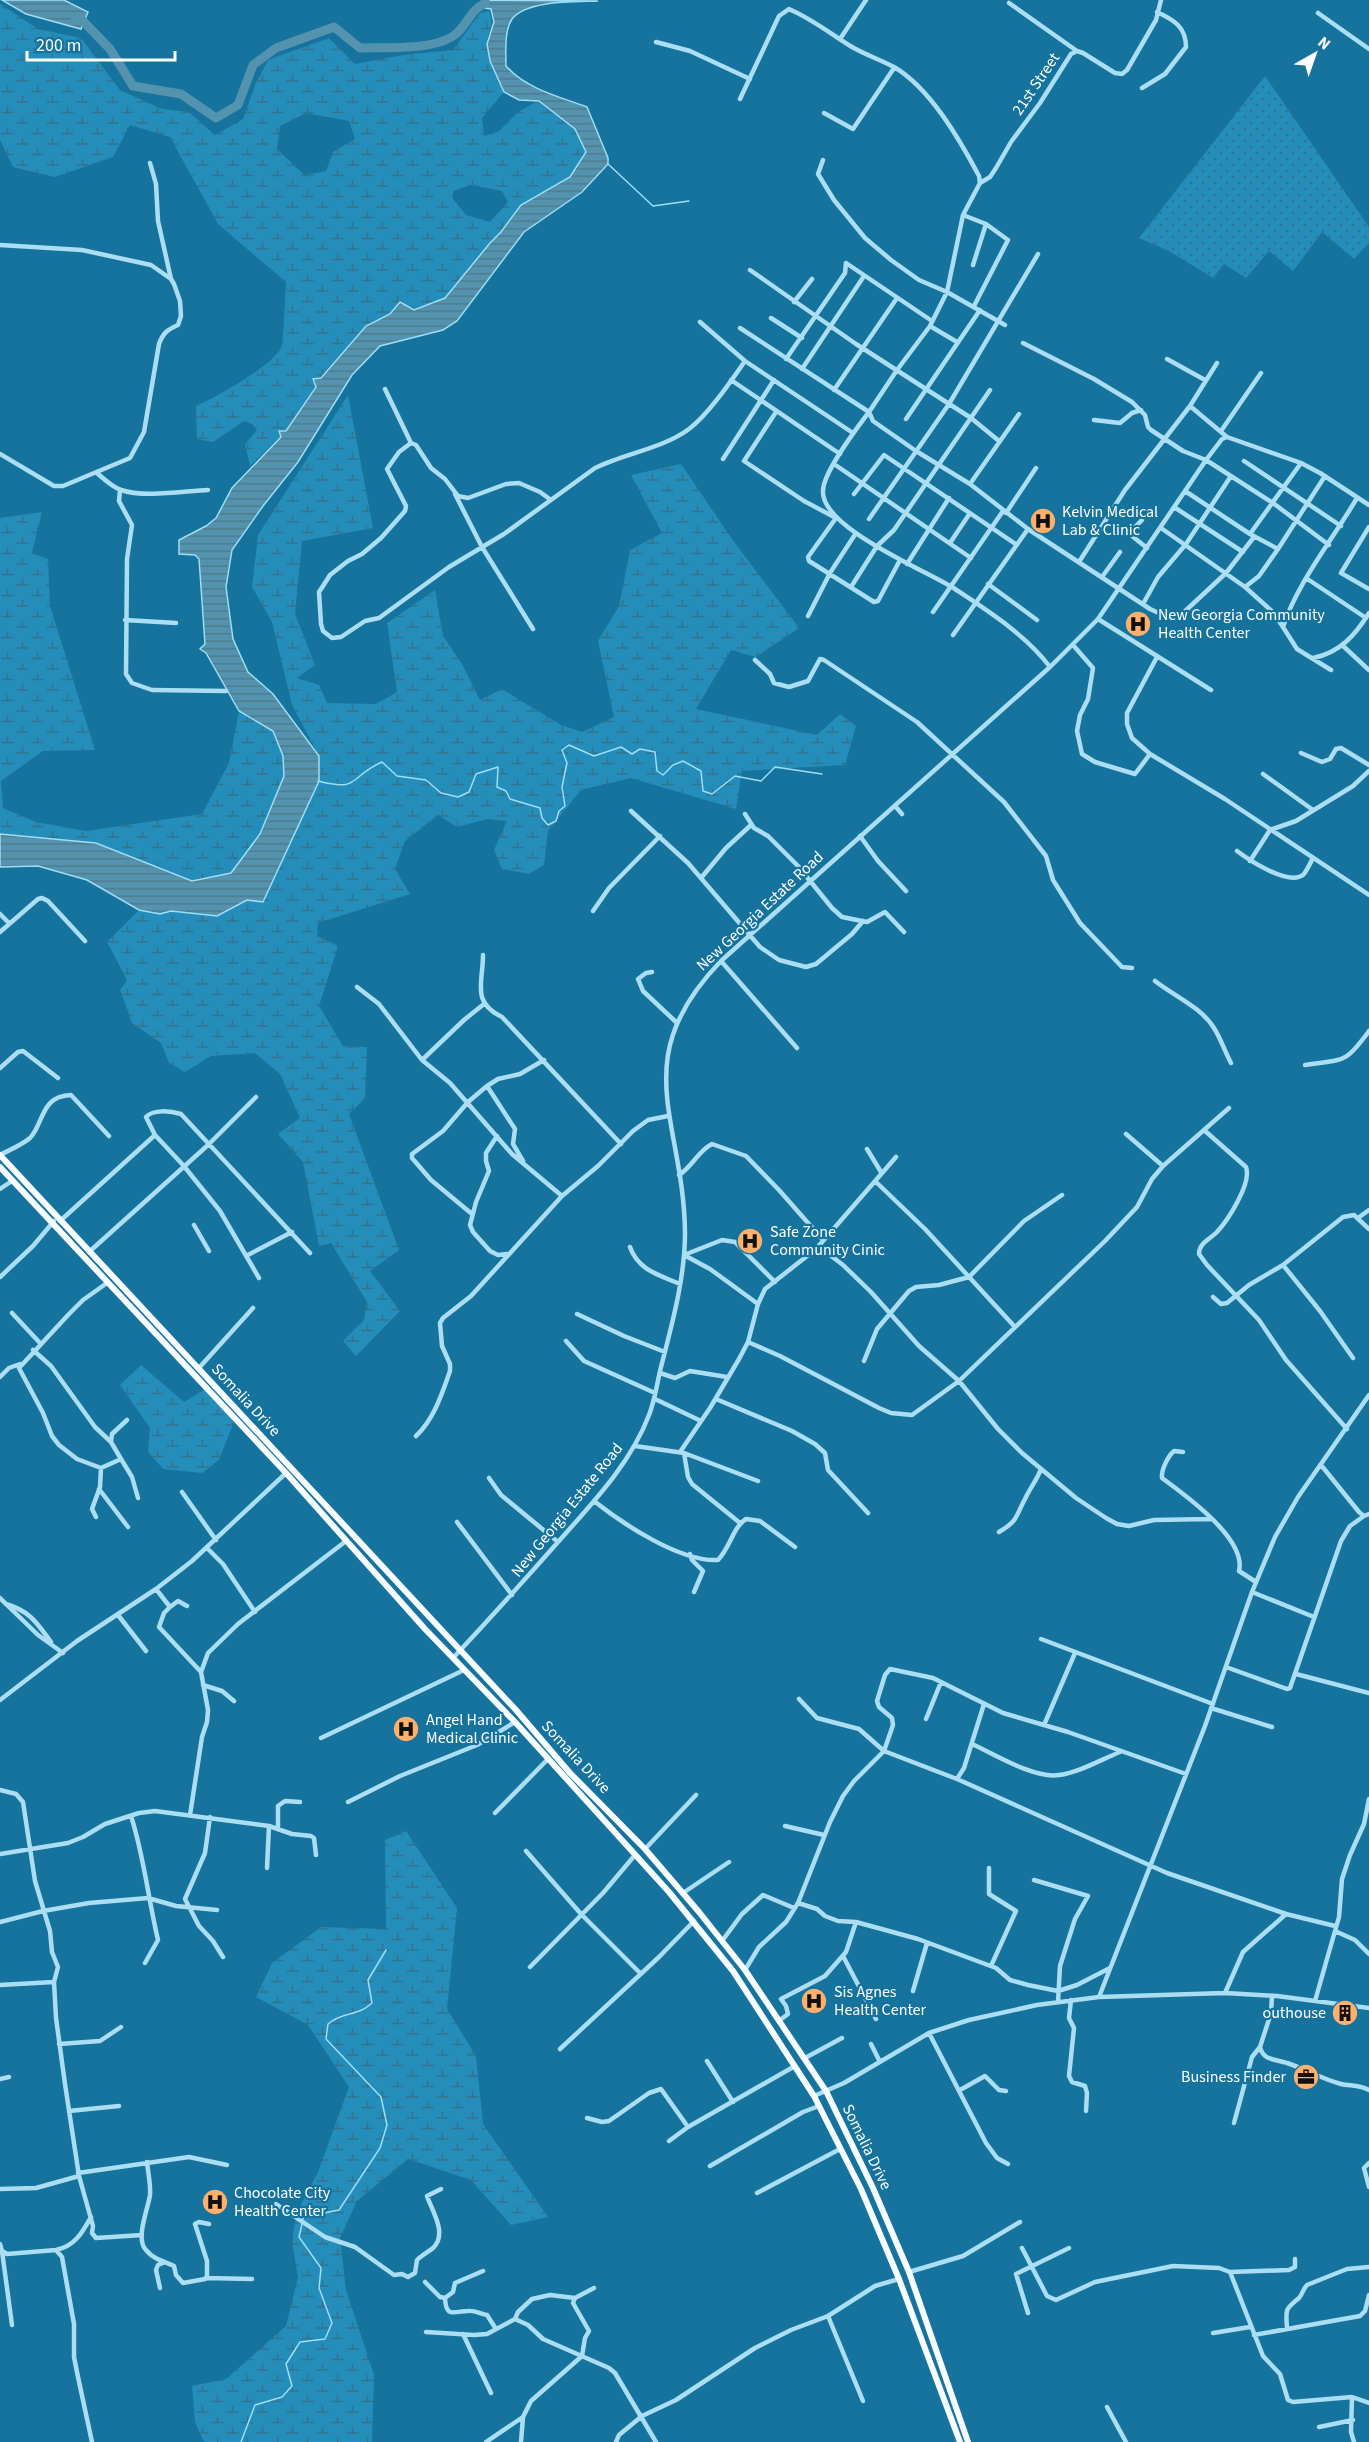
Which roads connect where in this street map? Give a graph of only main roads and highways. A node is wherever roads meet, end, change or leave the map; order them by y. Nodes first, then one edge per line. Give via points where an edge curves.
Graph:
1 (0, 1155) edge
2 (0, 1167) edge
3 (57, 1221) junction
4 (457, 1654) junction
5 (960, 2442) edge
6 (968, 2442) edge

1 - 3 main road, Somalia Drive
2 - 3 main road, Somalia Drive
3 - 4 main road, Somalia Drive via 198,1369
3 - 4 main road, Somalia Drive via 107,1283 286,1473 425,1629
4 - 5 main road, Somalia Drive via 464,1670 694,1921 733,1971 795,2066 861,2190
4 - 6 main road, Somalia Drive via 516,1710 683,1893 745,1970 805,2058 826,2091 909,2272

